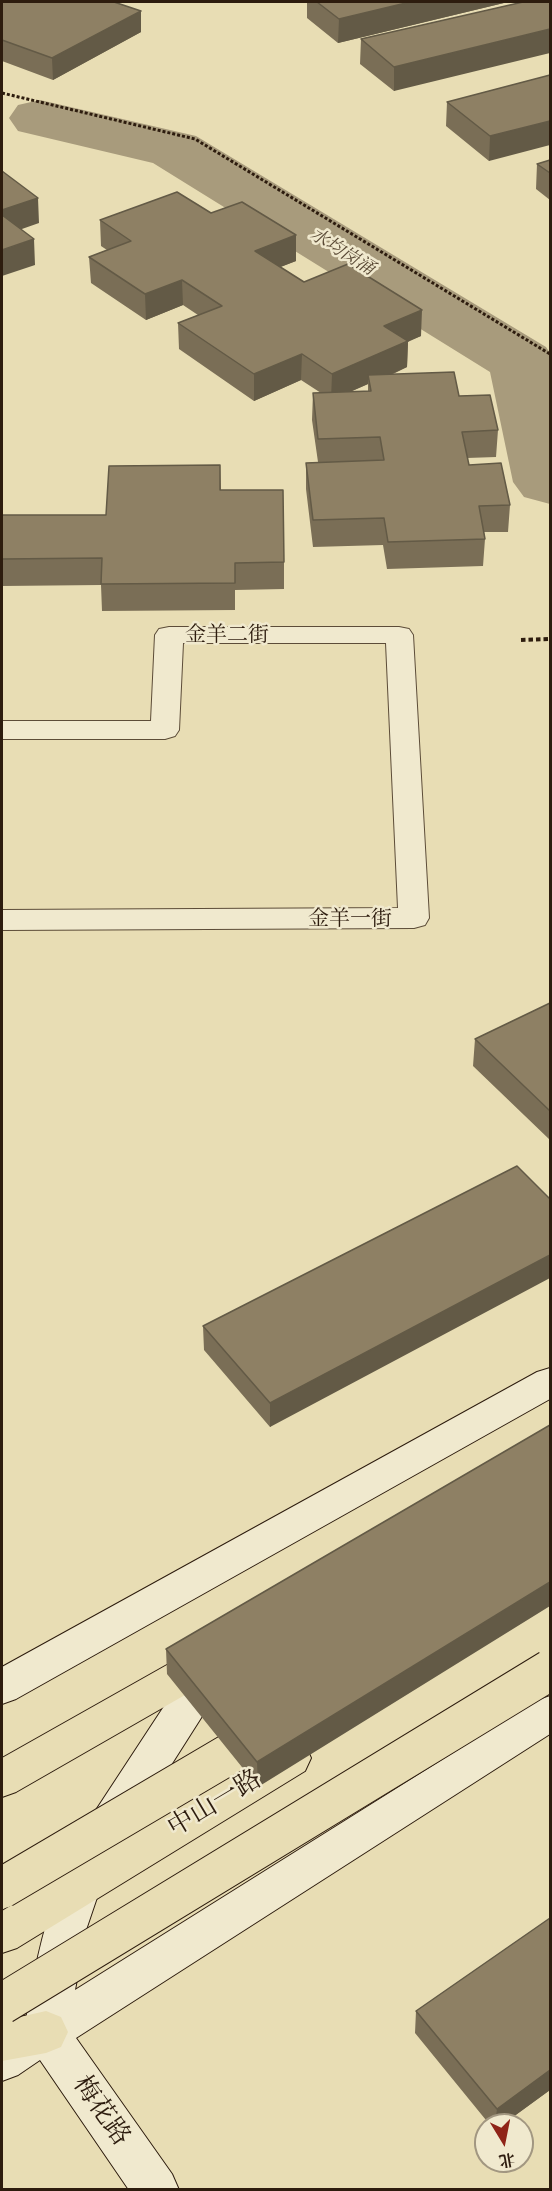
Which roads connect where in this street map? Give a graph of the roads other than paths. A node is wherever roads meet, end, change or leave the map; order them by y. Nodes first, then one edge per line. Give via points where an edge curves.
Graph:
1 (399, 635) joint
2 (2, 730) edge
3 (2, 920) edge
4 (550, 1382) edge
5 (230, 1649) joint
6 (550, 1670) edge
7 (2, 1687) edge
8 (550, 1713) edge
9 (2, 1779) edge
10 (2, 1888) edge
11 (77, 1888) junction
12 (2, 1934) edge
13 (2, 2004) edge
14 (2, 2031) edge
15 (46, 2032) junction
16 (2, 2042) edge
17 (2, 2060) edge
18 (156, 2190) edge

1 - 2 street, 金羊二街 via 169,635 165,730
1 - 3 street, 金羊一街 via 414,918
4 - 7 street
5 - 9 main road
5 - 11 street via 110,1825
6 - 13 main road, bridge
8 - 15 street
10 - 11 main road, 中山一路, bridge via 309,1726
11 - 12 main road, 中山一路
11 - 15 street
14 - 15 street
15 - 16 main road
15 - 17 street
15 - 18 street, 梅花路

